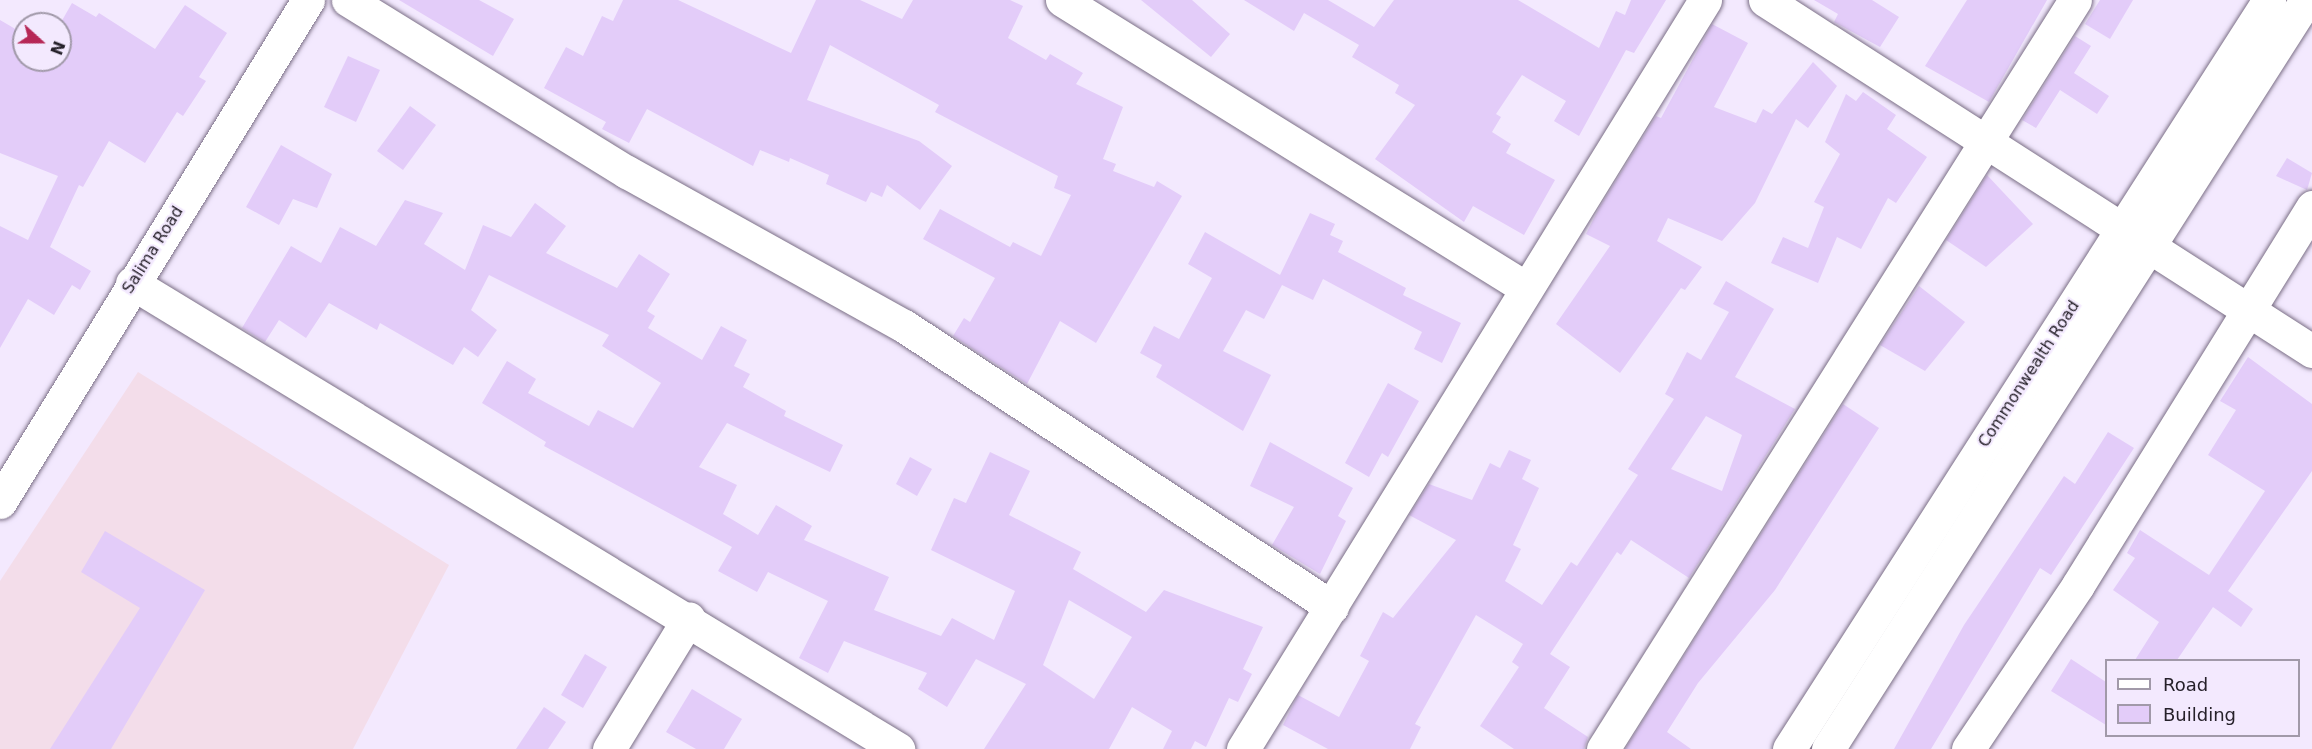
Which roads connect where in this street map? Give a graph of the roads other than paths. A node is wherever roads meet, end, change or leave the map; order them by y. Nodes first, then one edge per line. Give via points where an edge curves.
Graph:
1 (308, 0) edge
2 (348, 0) edge
3 (1062, 0) edge
4 (1705, 0) edge
5 (1766, 0) edge
6 (2075, 0) edge
7 (2270, 0) edge
8 (2306, 0) edge
9 (1987, 138) junction
10 (2312, 207) edge
11 (2136, 235) junction
12 (132, 283) junction
13 (1526, 288) junction
14 (2246, 307) junction
15 (2312, 351) edge
16 (0, 502) edge
17 (1332, 606) junction
18 (689, 618) junction
19 (609, 749) edge
20 (898, 749) edge
21 (1243, 749) edge
22 (1604, 749) edge
23 (1789, 749) edge
24 (1828, 749) edge
25 (1968, 749) edge

1 - 12 street, Salima Road
2 - 17 street via 627,172 904,326
3 - 13 street
4 - 13 street
5 - 9 street
6 - 9 street
7 - 11 street, Commonwealth Road
8 - 11 street, Commonwealth Road
9 - 11 street
9 - 22 street
10 - 14 street
11 - 14 street
11 - 23 street, Commonwealth Road
11 - 24 street, Commonwealth Road
12 - 16 street, Salima Road
12 - 18 street
13 - 17 street
14 - 15 street
14 - 25 street via 2078,585
17 - 21 street
18 - 19 street
18 - 20 street

